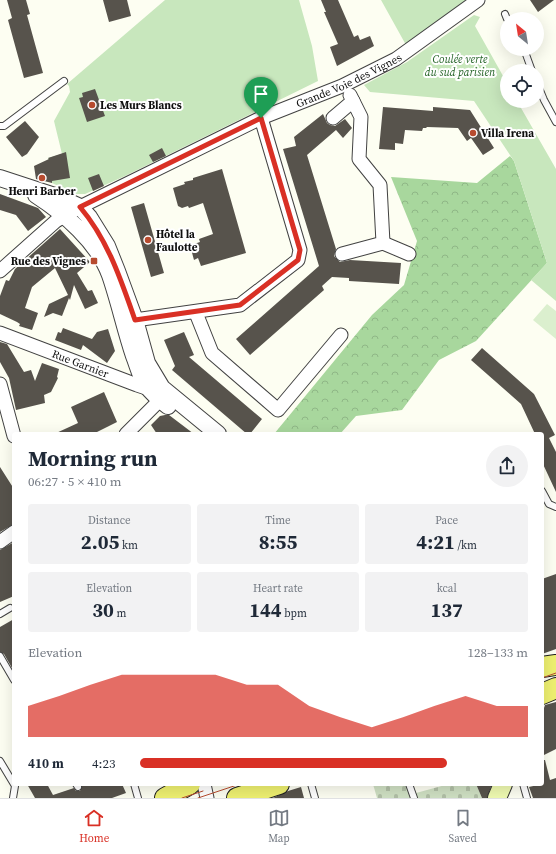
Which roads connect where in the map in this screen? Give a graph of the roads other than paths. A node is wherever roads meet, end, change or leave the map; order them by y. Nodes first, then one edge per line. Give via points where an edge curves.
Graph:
1 (478, 0) edge
2 (64, 81) dead end
3 (344, 85) junction
4 (544, 100) edge
5 (353, 102) junction
6 (261, 118) junction
7 (333, 118) dead end
8 (556, 122) edge
9 (0, 126) edge
10 (0, 178) edge
11 (22, 187) junction
12 (80, 207) junction
13 (64, 216) junction
14 (383, 243) junction
15 (342, 254) dead end
16 (409, 254) dead end
17 (0, 271) edge
18 (196, 313) junction
19 (135, 320) junction
20 (0, 333) edge
21 (341, 335) dead end
22 (0, 384) edge
23 (157, 393) junction
24 (13, 432) edge
25 (128, 432) edge
26 (204, 432) edge
27 (215, 432) edge
28 (544, 495) edge
29 (556, 507) edge
30 (12, 533) edge
31 (0, 542) edge
32 (10, 608) dead end
33 (0, 614) edge
34 (0, 656) edge
35 (556, 665) edge
36 (544, 667) edge
37 (12, 677) edge
38 (556, 688) edge
39 (544, 693) edge
40 (0, 761) edge
41 (12, 781) edge
42 (15, 786) edge
43 (135, 786) edge
44 (186, 786) edge
45 (205, 786) edge
46 (273, 786) edge
47 (312, 786) edge
48 (410, 786) edge
49 (502, 786) edge
50 (524, 786) edge
51 (13, 798) edge
52 (138, 798) edge
53 (165, 798) edge
54 (208, 798) edge
55 (237, 798) edge
56 (315, 798) edge
57 (414, 798) edge
58 (497, 798) edge
59 (527, 798) edge

1 - 3 street, Grande Voie des Vignes via 396,59
2 - 9 lane via 4,126
3 - 5 street
3 - 6 street, Grande Voie des Vignes
4 - 8 lane
5 - 7 street
5 - 14 street via 361,117 359,159 380,185
6 - 12 street, Grande Voie des Vignes
6 - 18 street via 300,250 298,260 240,305
10 - 11 street
11 - 12 street via 58,197
11 - 13 street
12 - 13 street, Grande Voie des Vignes
12 - 19 street via 106,246
13 - 17 street, Grande Voie des Vignes
13 - 23 street via 98,253 109,273 141,376
14 - 15 street
14 - 16 street
18 - 19 street
18 - 21 street via 212,353 278,410
19 - 23 street
20 - 23 street, Rue Garnier
22 - 24 street
23 - 25 street
23 - 26 street
23 - 27 street
28 - 29 lane via 549,504
30 - 31 street
32 - 33 lane
34 - 37 lane
35 - 36 main road
38 - 39 main road
40 - 41 lane
42 - 51 lane
43 - 52 lane
44 - 53 main road
45 - 54 street
46 - 55 main road
47 - 56 lane
48 - 57 lane
49 - 58 main road
50 - 59 lane

